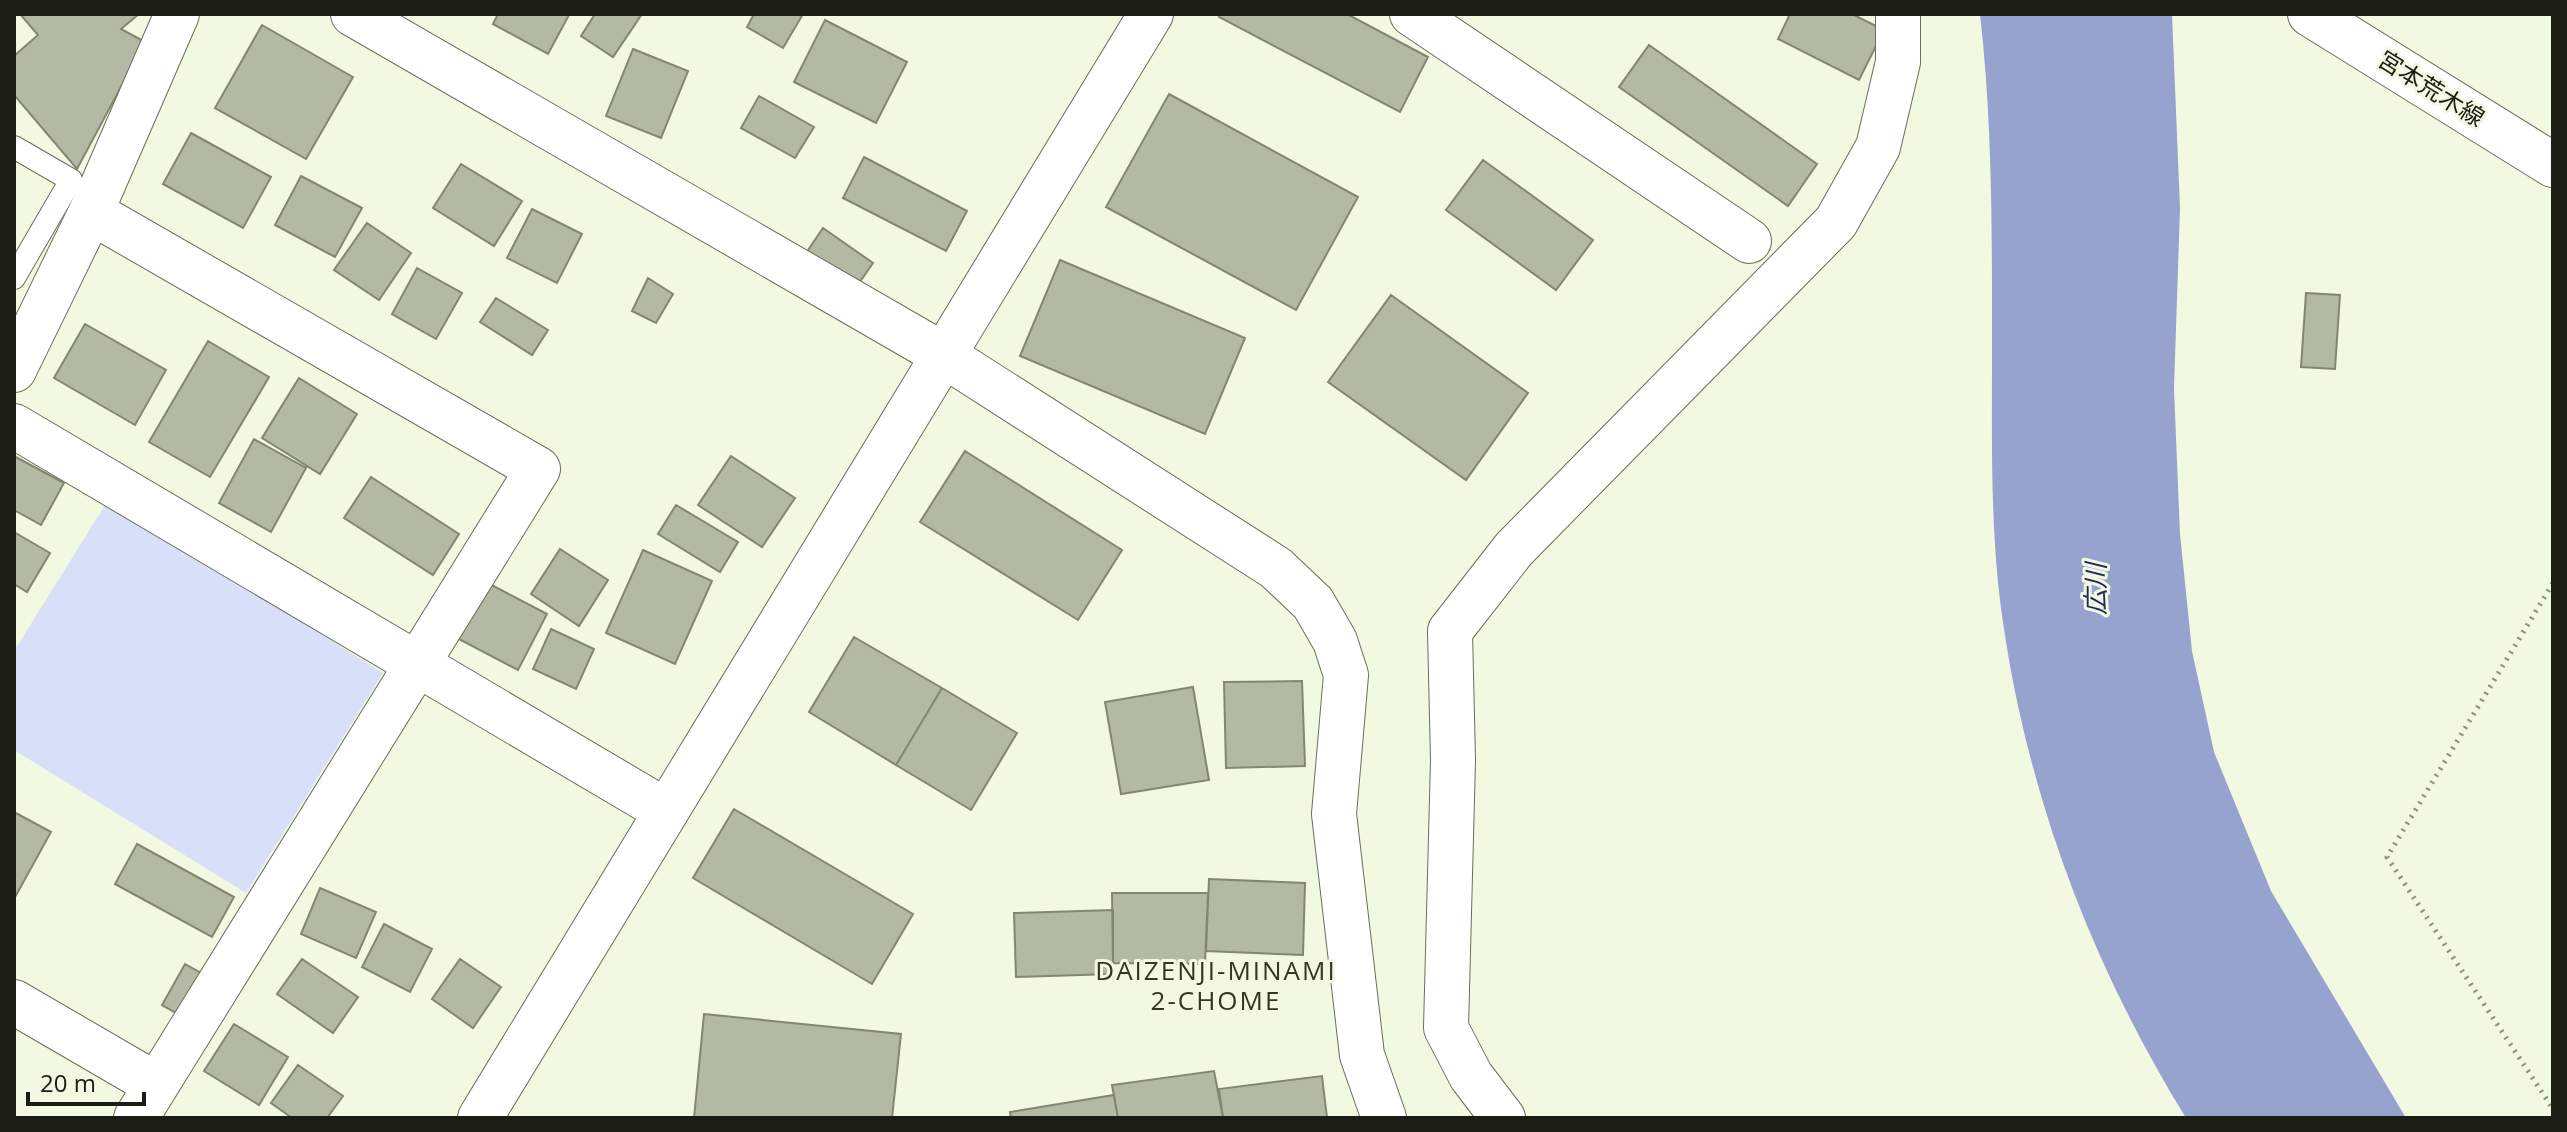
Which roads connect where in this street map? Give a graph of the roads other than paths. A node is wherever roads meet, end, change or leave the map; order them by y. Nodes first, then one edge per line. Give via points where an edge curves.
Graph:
1 (177, 14) edge
2 (353, 14) edge
3 (1151, 14) edge
4 (1412, 14) edge
5 (1898, 14) edge
6 (2310, 14) edge
7 (14, 147) edge
8 (2553, 165) edge
9 (91, 212) junction
10 (1749, 241) dead end
11 (14, 278) edge
12 (942, 354) junction
13 (14, 370) edge
14 (14, 426) edge
15 (417, 666) junction
16 (666, 811) junction
17 (14, 1002) edge
18 (145, 1101) edge
19 (480, 1118) edge
20 (1384, 1118) edge
21 (1503, 1118) edge

1 - 9 street
2 - 12 street
3 - 12 street
4 - 10 street
5 - 21 street via 1898,62 1878,147 1836,222 1514,549 1450,631 1453,760 1446,1028 1471,1076
6 - 8 street, 宮本荒木線
7 - 11 lane via 71,180
9 - 13 street
9 - 15 street via 538,469
12 - 16 street
12 - 20 street via 1276,568 1313,603 1335,641 1346,675 1334,814 1362,1055
14 - 15 street
15 - 16 street
15 - 18 street
16 - 19 street
17 - 18 street

